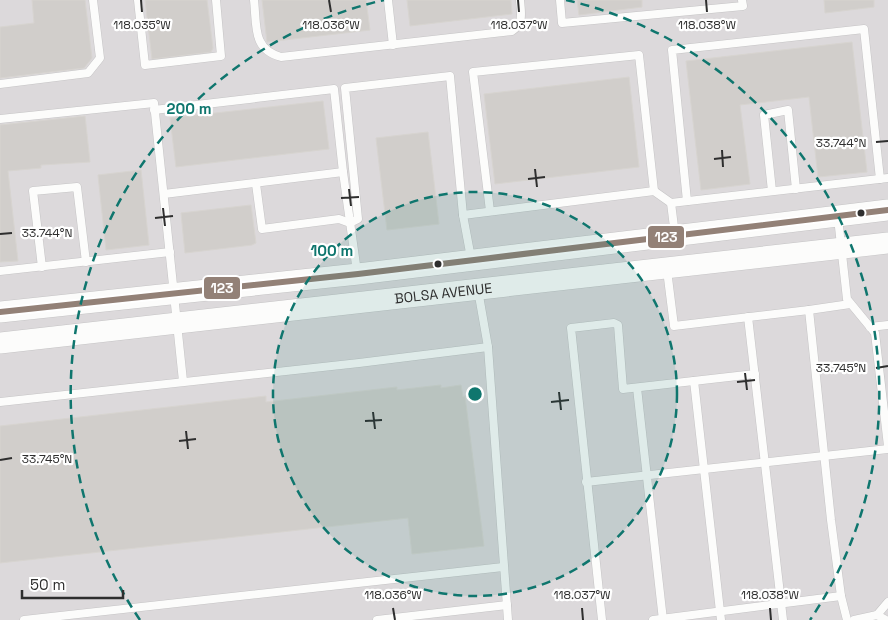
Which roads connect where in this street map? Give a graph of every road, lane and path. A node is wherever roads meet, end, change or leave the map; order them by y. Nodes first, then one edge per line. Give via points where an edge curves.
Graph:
1 (92, 0) edge
2 (138, 0) edge
3 (216, 0) edge
4 (254, 0) edge
5 (388, 0) edge
6 (520, 0) edge
7 (560, 0) edge
8 (742, 0) edge
9 (393, 44) junction
10 (0, 84) edge
11 (154, 110) junction
12 (0, 119) edge
13 (343, 172) junction
14 (884, 179) edge
15 (256, 184) junction
16 (796, 188) junction
17 (654, 191) junction
18 (772, 191) junction
19 (164, 194) junction
20 (687, 201) junction
21 (671, 203) junction
22 (888, 210) edge
23 (490, 211) junction
24 (463, 215) junction
25 (838, 216) junction
26 (350, 223) junction
27 (675, 236) junction
28 (888, 243) edge
29 (841, 249) junction
30 (170, 252) junction
31 (471, 260) junction
32 (86, 262) junction
33 (42, 267) junction
34 (667, 268) junction
35 (0, 271) edge
36 (358, 274) junction
37 (478, 288) junction
38 (175, 294) junction
39 (850, 304) junction
40 (809, 310) junction
41 (0, 312) edge
42 (748, 317) junction
43 (178, 322) junction
44 (888, 325) edge
45 (870, 327) junction
46 (0, 343) edge
47 (488, 347) junction
48 (755, 374) junction
49 (884, 375) edge
50 (184, 381) junction
51 (694, 381) junction
52 (637, 388) junction
53 (0, 402) edge
54 (887, 427) edge
55 (888, 447) edge
56 (824, 454) junction
57 (766, 462) junction
58 (705, 468) junction
59 (645, 475) junction
60 (586, 482) junction
61 (503, 567) junction
62 (841, 596) junction
63 (888, 602) edge
64 (781, 603) junction
65 (506, 605) junction
66 (720, 610) junction
67 (877, 615) junction
68 (663, 619) edge
69 (24, 620) edge
70 (377, 620) edge
71 (508, 620) edge
72 (602, 620) edge
73 (653, 620) edge
74 (721, 620) edge
75 (783, 620) edge
76 (847, 620) edge
77 (854, 620) edge
78 (886, 620) edge

1 - 10 lane via 100,58 88,73
2 - 3 lane via 146,65 221,56
4 - 9 lane via 259,38 262,48 270,54 281,57
5 - 9 lane
6 - 9 lane via 522,17 518,27 512,31
7 - 8 lane via 562,23 743,6
11 - 12 lane via 154,103
11 - 13 lane via 334,89
11 - 19 lane
13 - 15 lane
13 - 26 lane
14 - 16 lane
14 - 20 lane via 864,30 672,50
15 - 19 lane
15 - 26 lane via 262,229 338,219
16 - 18 lane
16 - 18 lane via 788,110 764,115
17 - 21 lane
17 - 23 lane
17 - 23 lane via 639,54 473,72
18 - 20 lane
19 - 30 lane
20 - 21 lane
21 - 27 lane
22 - 25 main road, BOLSA AVENUE
23 - 24 lane
24 - 26 lane via 450,76 344,88 358,218
24 - 31 lane
25 - 27 main road, BOLSA AVENUE
25 - 29 lane
26 - 36 lane
27 - 31 main road, BOLSA AVENUE
28 - 29 main road, BOLSA AVENUE
29 - 34 main road, BOLSA AVENUE
29 - 39 lane
30 - 32 lane
30 - 38 lane
31 - 36 main road, BOLSA AVENUE
31 - 37 main road
32 - 33 lane
32 - 33 lane via 77,187 33,191
33 - 35 lane
34 - 37 main road, BOLSA AVENUE
34 - 42 lane via 674,326
36 - 38 main road, BOLSA AVENUE
37 - 43 main road, BOLSA AVENUE
37 - 47 lane
38 - 41 main road, BOLSA AVENUE
38 - 43 lane
39 - 40 lane
39 - 45 lane
40 - 42 lane
40 - 56 lane
42 - 48 lane
43 - 46 main road, BOLSA AVENUE
43 - 50 lane
44 - 45 lane
45 - 49 lane via 875,333
47 - 50 lane
47 - 61 lane
48 - 51 lane
48 - 57 lane
49 - 54 lane
50 - 53 lane
51 - 52 lane
51 - 58 lane
52 - 59 lane
52 - 60 lane via 621,388 618,325 572,327
54 - 55 lane
55 - 56 lane
56 - 57 lane
56 - 62 lane
57 - 58 lane
57 - 64 lane
58 - 59 lane
58 - 66 lane
59 - 60 lane
59 - 68 lane
60 - 72 lane
61 - 65 lane
61 - 69 lane
62 - 64 lane
62 - 76 lane
63 - 67 lane
64 - 66 lane
64 - 75 lane
65 - 70 lane
65 - 71 lane
66 - 68 lane
66 - 74 lane
67 - 77 lane
67 - 78 lane
68 - 73 lane

